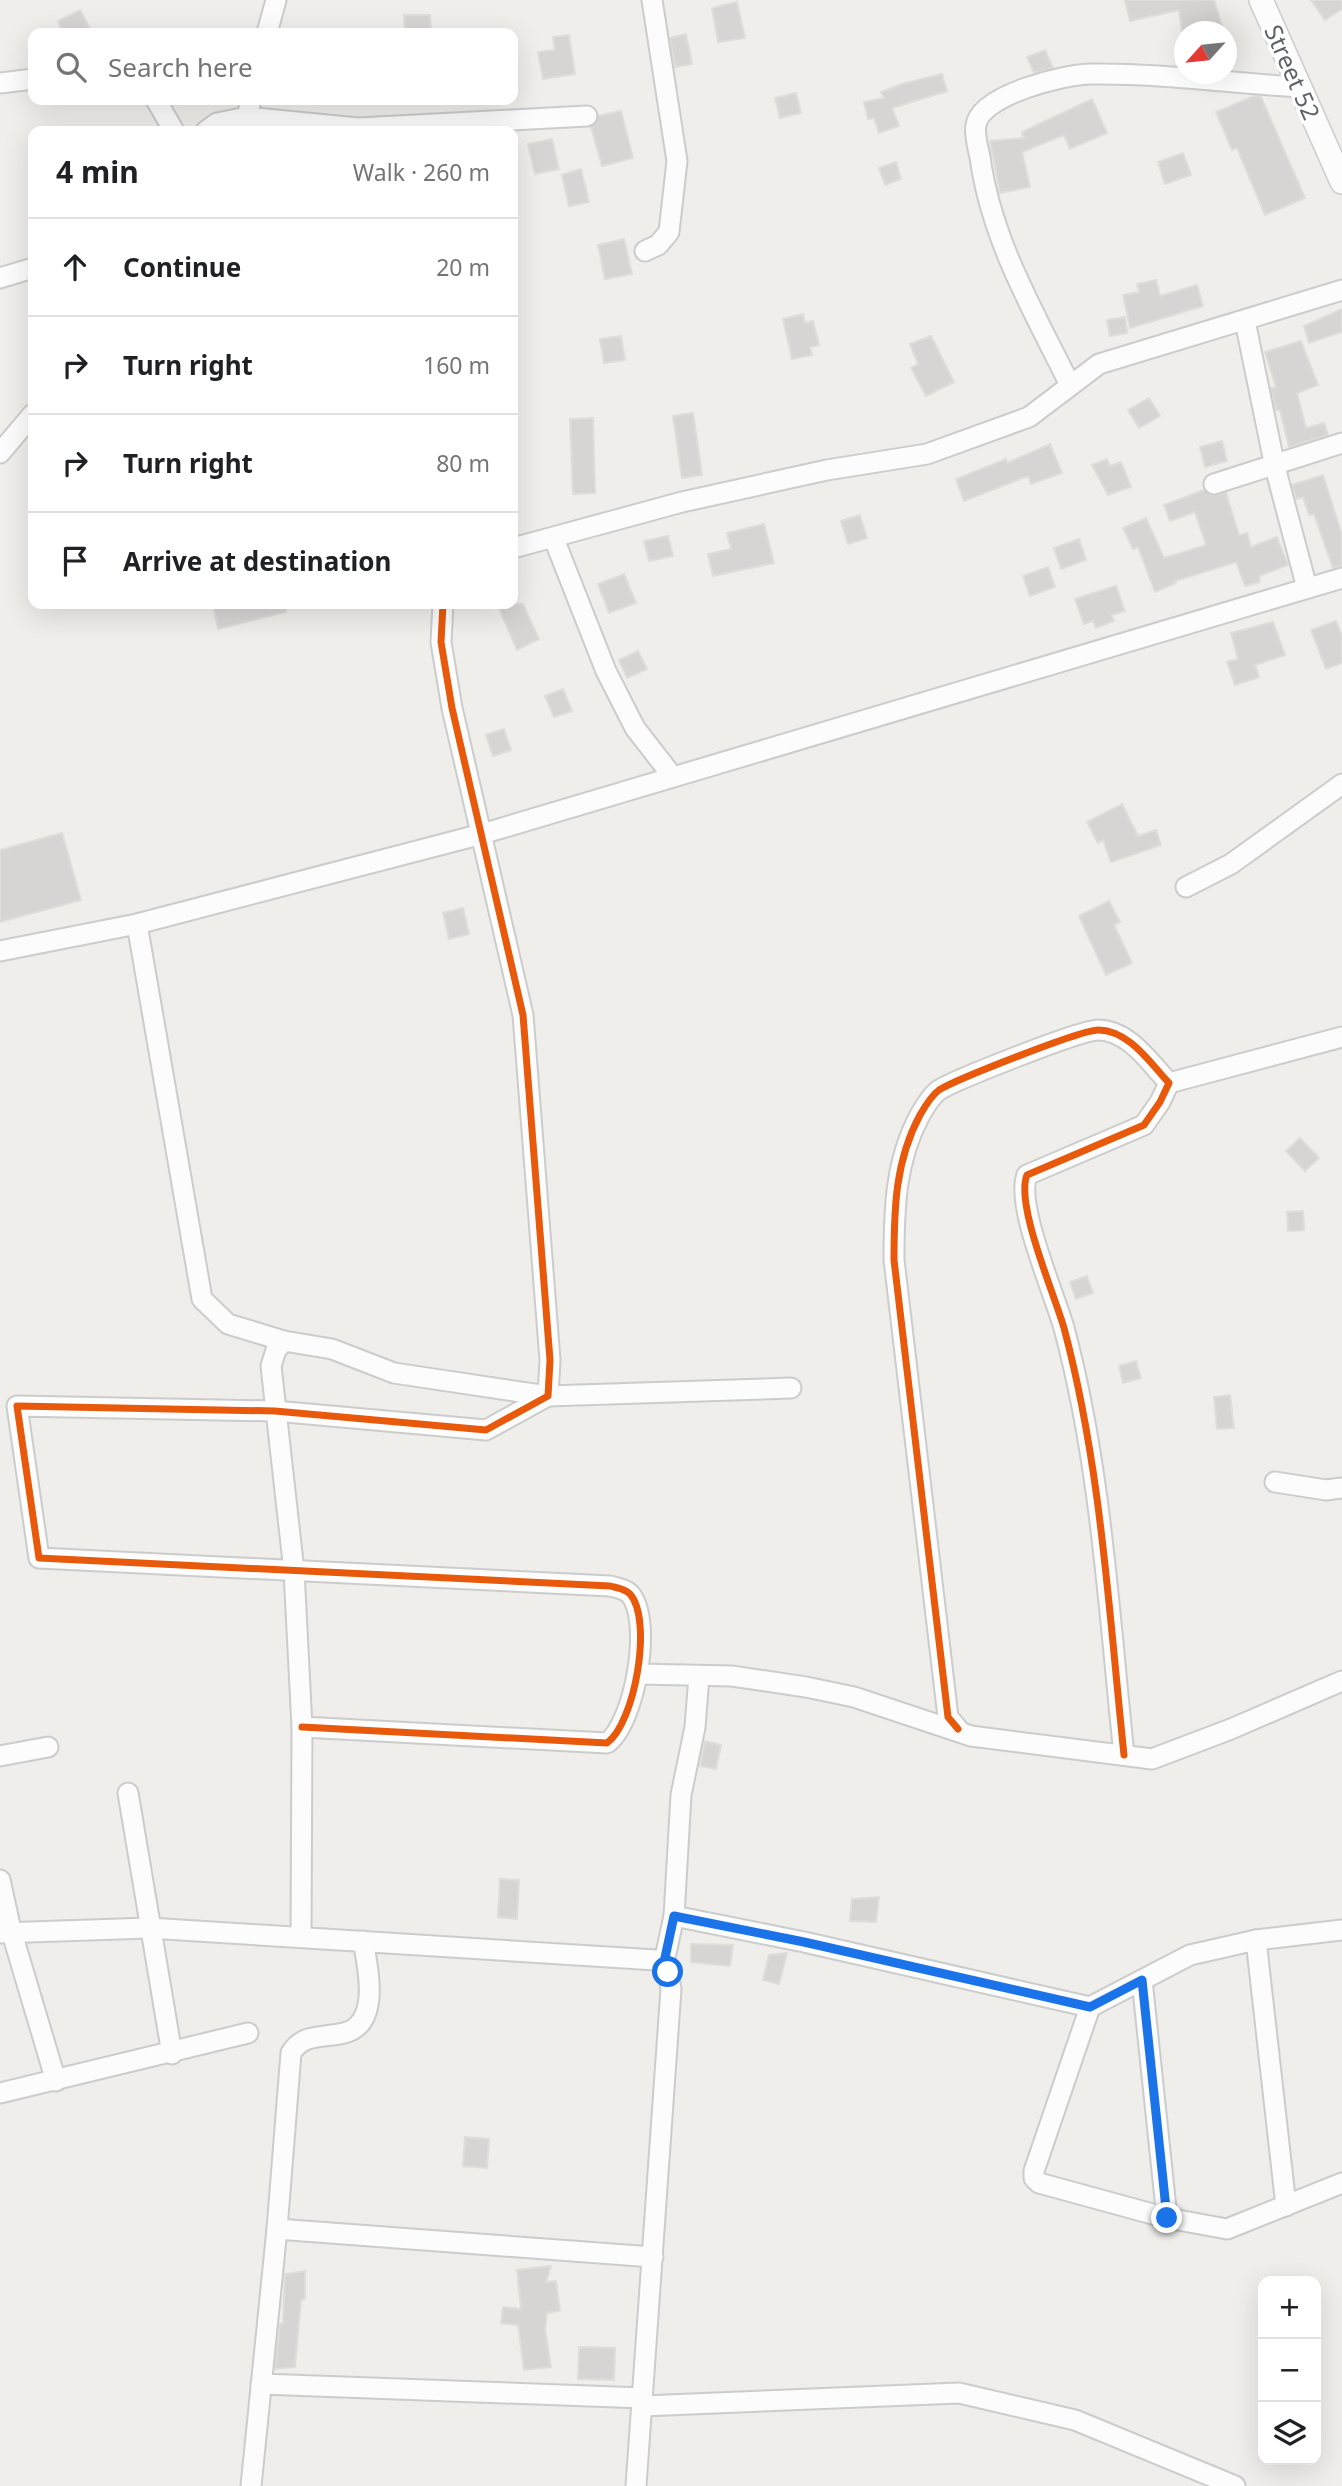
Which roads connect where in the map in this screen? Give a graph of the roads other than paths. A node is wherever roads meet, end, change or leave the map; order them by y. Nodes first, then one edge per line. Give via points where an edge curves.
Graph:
1 (276, 0) edge
2 (652, 0) edge
3 (1261, 0) edge
4 (269, 28) edge
5 (28, 80) edge
6 (0, 83) edge
7 (1298, 87) junction
8 (159, 105) edge
9 (249, 108) edge
10 (587, 116) dead end
11 (171, 126) edge
12 (213, 126) edge
13 (342, 126) edge
14 (411, 126) edge
15 (1341, 176) edge
16 (645, 251) dead end
17 (28, 270) edge
18 (0, 278) edge
19 (1342, 290) edge
20 (1245, 321) junction
21 (1069, 383) junction
22 (28, 420) edge
23 (1342, 443) edge
24 (0, 453) edge
25 (1275, 467) junction
26 (1213, 484) dead end
27 (554, 539) junction
28 (518, 547) edge
29 (1342, 578) edge
30 (1307, 588) junction
31 (443, 609) edge
32 (673, 776) junction
33 (1342, 785) edge
34 (482, 834) junction
35 (1186, 887) dead end
36 (137, 924) junction
37 (0, 951) edge
38 (1342, 1038) edge
39 (1169, 1083) junction
40 (284, 1341) junction
41 (791, 1388) dead end
42 (548, 1396) junction
43 (275, 1410) junction
44 (1276, 1482) dead end
45 (1342, 1488) edge
46 (294, 1570) junction
47 (638, 1674) junction
48 (699, 1676) junction
49 (1342, 1681) edge
50 (302, 1727) junction
51 (958, 1730) junction
52 (48, 1747) dead end
53 (1124, 1755) junction
54 (0, 1756) edge
55 (128, 1793) dead end
56 (0, 1880) edge
57 (674, 1916) junction
58 (149, 1928) junction
59 (1342, 1930) edge
60 (5, 1931) edge
61 (301, 1937) junction
62 (1256, 1940) junction
63 (363, 1941) junction
64 (663, 1967) junction
65 (1142, 1980) junction
66 (1090, 2007) junction
67 (248, 2034) dead end
68 (172, 2054) junction
69 (56, 2081) junction
70 (0, 2093) edge
71 (1342, 2183) edge
72 (1286, 2206) junction
73 (1167, 2218) junction
74 (277, 2229) junction
75 (653, 2257) junction
76 (261, 2384) junction
77 (643, 2402) junction
78 (251, 2486) edge
79 (636, 2486) edge
80 (1235, 2486) edge

1 - 4 street
2 - 16 street via 677,161 669,232
3 - 7 street, Street 52
5 - 6 street
7 - 15 street, Street 52
7 - 21 street via 1090,74 999,98 980,115 977,140 995,227
8 - 11 street
9 - 12 street
9 - 13 street
10 - 14 street
17 - 18 street
19 - 20 street
20 - 21 street via 1099,364
20 - 25 street
21 - 27 street via 1028,417 927,454 827,470 682,502
22 - 24 street
23 - 25 street
25 - 26 street
25 - 30 street
27 - 28 street
27 - 32 street via 606,671 635,727
29 - 30 street
30 - 32 street
31 - 34 street via 441,642 452,708
32 - 34 street
33 - 35 street via 1231,864
34 - 36 street
34 - 42 street via 523,1015 550,1360
36 - 37 street
36 - 40 street via 202,1299 228,1324
38 - 39 street
39 - 51 street via 1118,1034 1098,1030 1053,1043 938,1091 920,1114 909,1141 894,1189 894,1260 948,1717
39 - 53 street via 1144,1125 1027,1175 1022,1185 1064,1329 1085,1431
40 - 42 street via 331,1349 394,1373
40 - 43 street via 271,1366
41 - 42 street
42 - 43 street via 486,1430
43 - 46 street
43 - 46 street via 17,1406 38,1558
44 - 45 street
46 - 47 street via 623,1589 631,1595 637,1612
46 - 50 street
47 - 48 street
47 - 50 street via 629,1710 615,1737 607,1742
48 - 51 street via 732,1676 854,1697
48 - 57 street via 695,1727 681,1795
49 - 53 street via 1176,1751 1152,1759
50 - 61 street
51 - 53 street via 971,1736
52 - 54 street
55 - 58 street
56 - 60 street
57 - 64 street
57 - 66 street
58 - 60 street
58 - 61 street
58 - 68 street
59 - 62 street
60 - 69 street
61 - 63 street
62 - 65 street via 1190,1955
62 - 72 street
63 - 64 street via 656,1960
63 - 74 street via 369,1987 364,2017 350,2031 305,2040 291,2053
64 - 75 street via 671,1989
65 - 66 street
65 - 73 street
66 - 73 street via 1034,2178
67 - 68 street
68 - 69 street
69 - 70 street
71 - 72 street
72 - 73 street via 1227,2230
74 - 75 street
74 - 76 street
75 - 77 street
76 - 77 street
76 - 78 street
77 - 79 street
77 - 80 street via 958,2393 1075,2420

